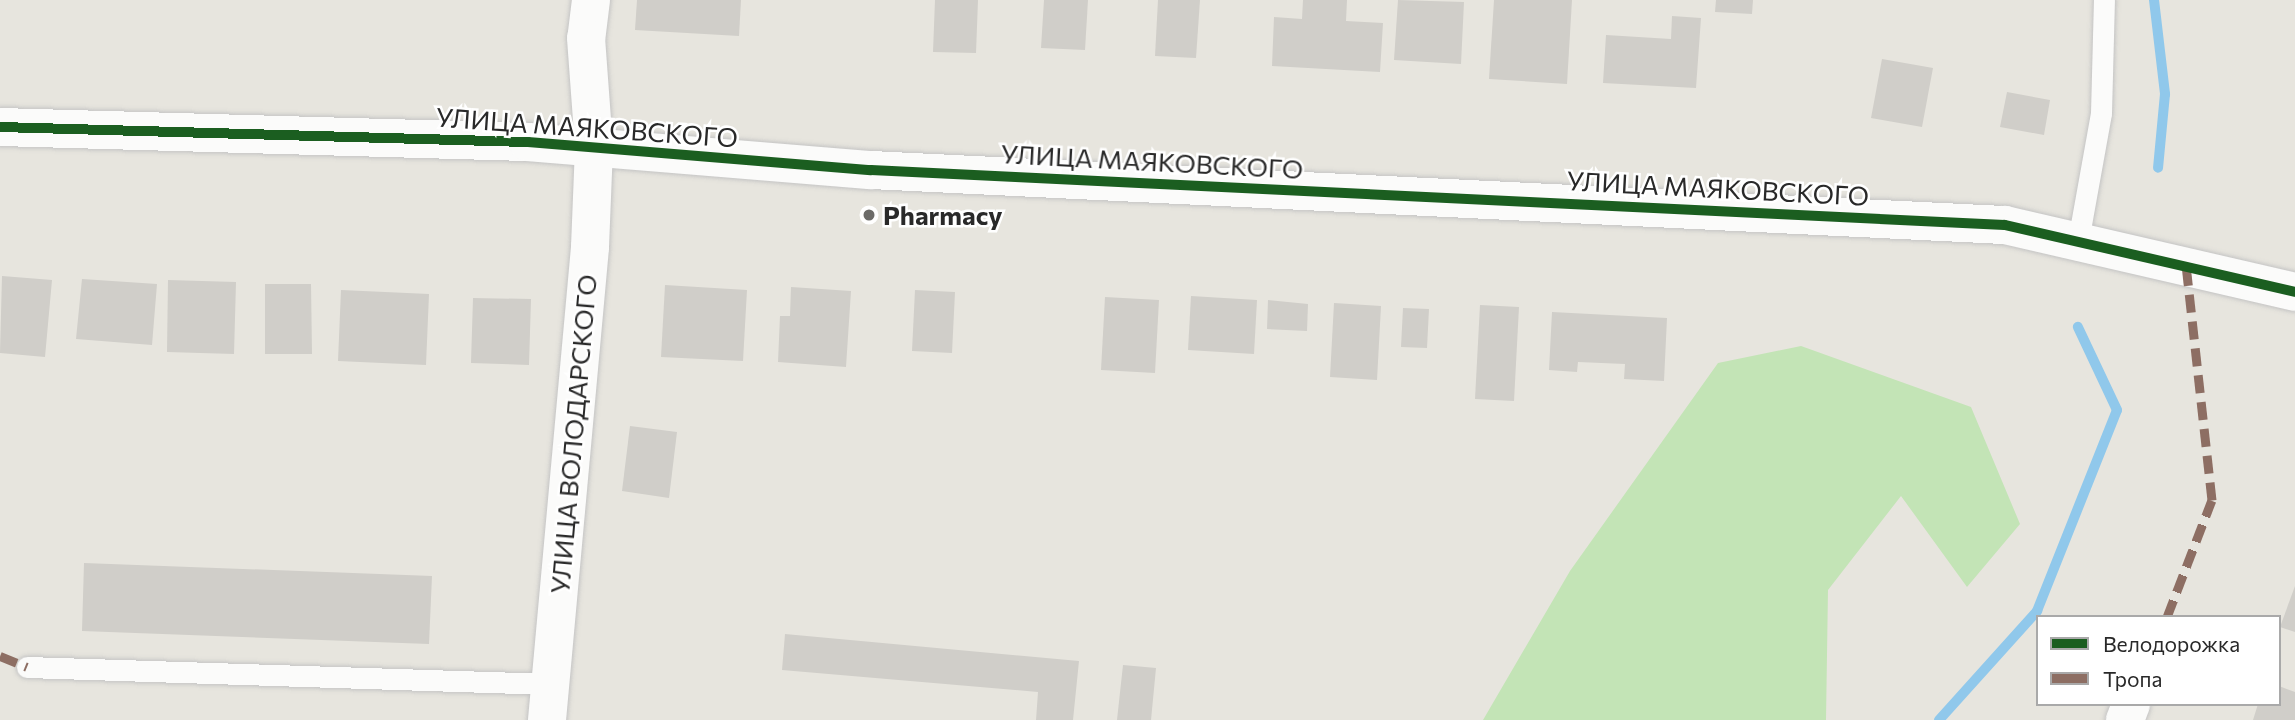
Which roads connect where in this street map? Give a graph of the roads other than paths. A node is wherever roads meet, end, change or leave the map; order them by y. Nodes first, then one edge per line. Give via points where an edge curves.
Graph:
1 (591, 0) edge
2 (2104, 0) edge
3 (0, 127) edge
4 (594, 148) junction
5 (2078, 240) junction
6 (2295, 292) edge
7 (27, 667) dead end
8 (549, 702) edge

1 - 4 street, УЛИЦА ВОЛОДАРСКОГО via 586,38
2 - 5 lane via 2101,113
3 - 4 street, УЛИЦА МАЯКОВСКОГО
4 - 5 street, УЛИЦА МАЯКОВСКОГО via 871,170 2005,225
4 - 8 street, УЛИЦА ВОЛОДАРСКОГО via 590,247
5 - 6 street, УЛИЦА МАЯКОВСКОГО
7 - 8 lane

